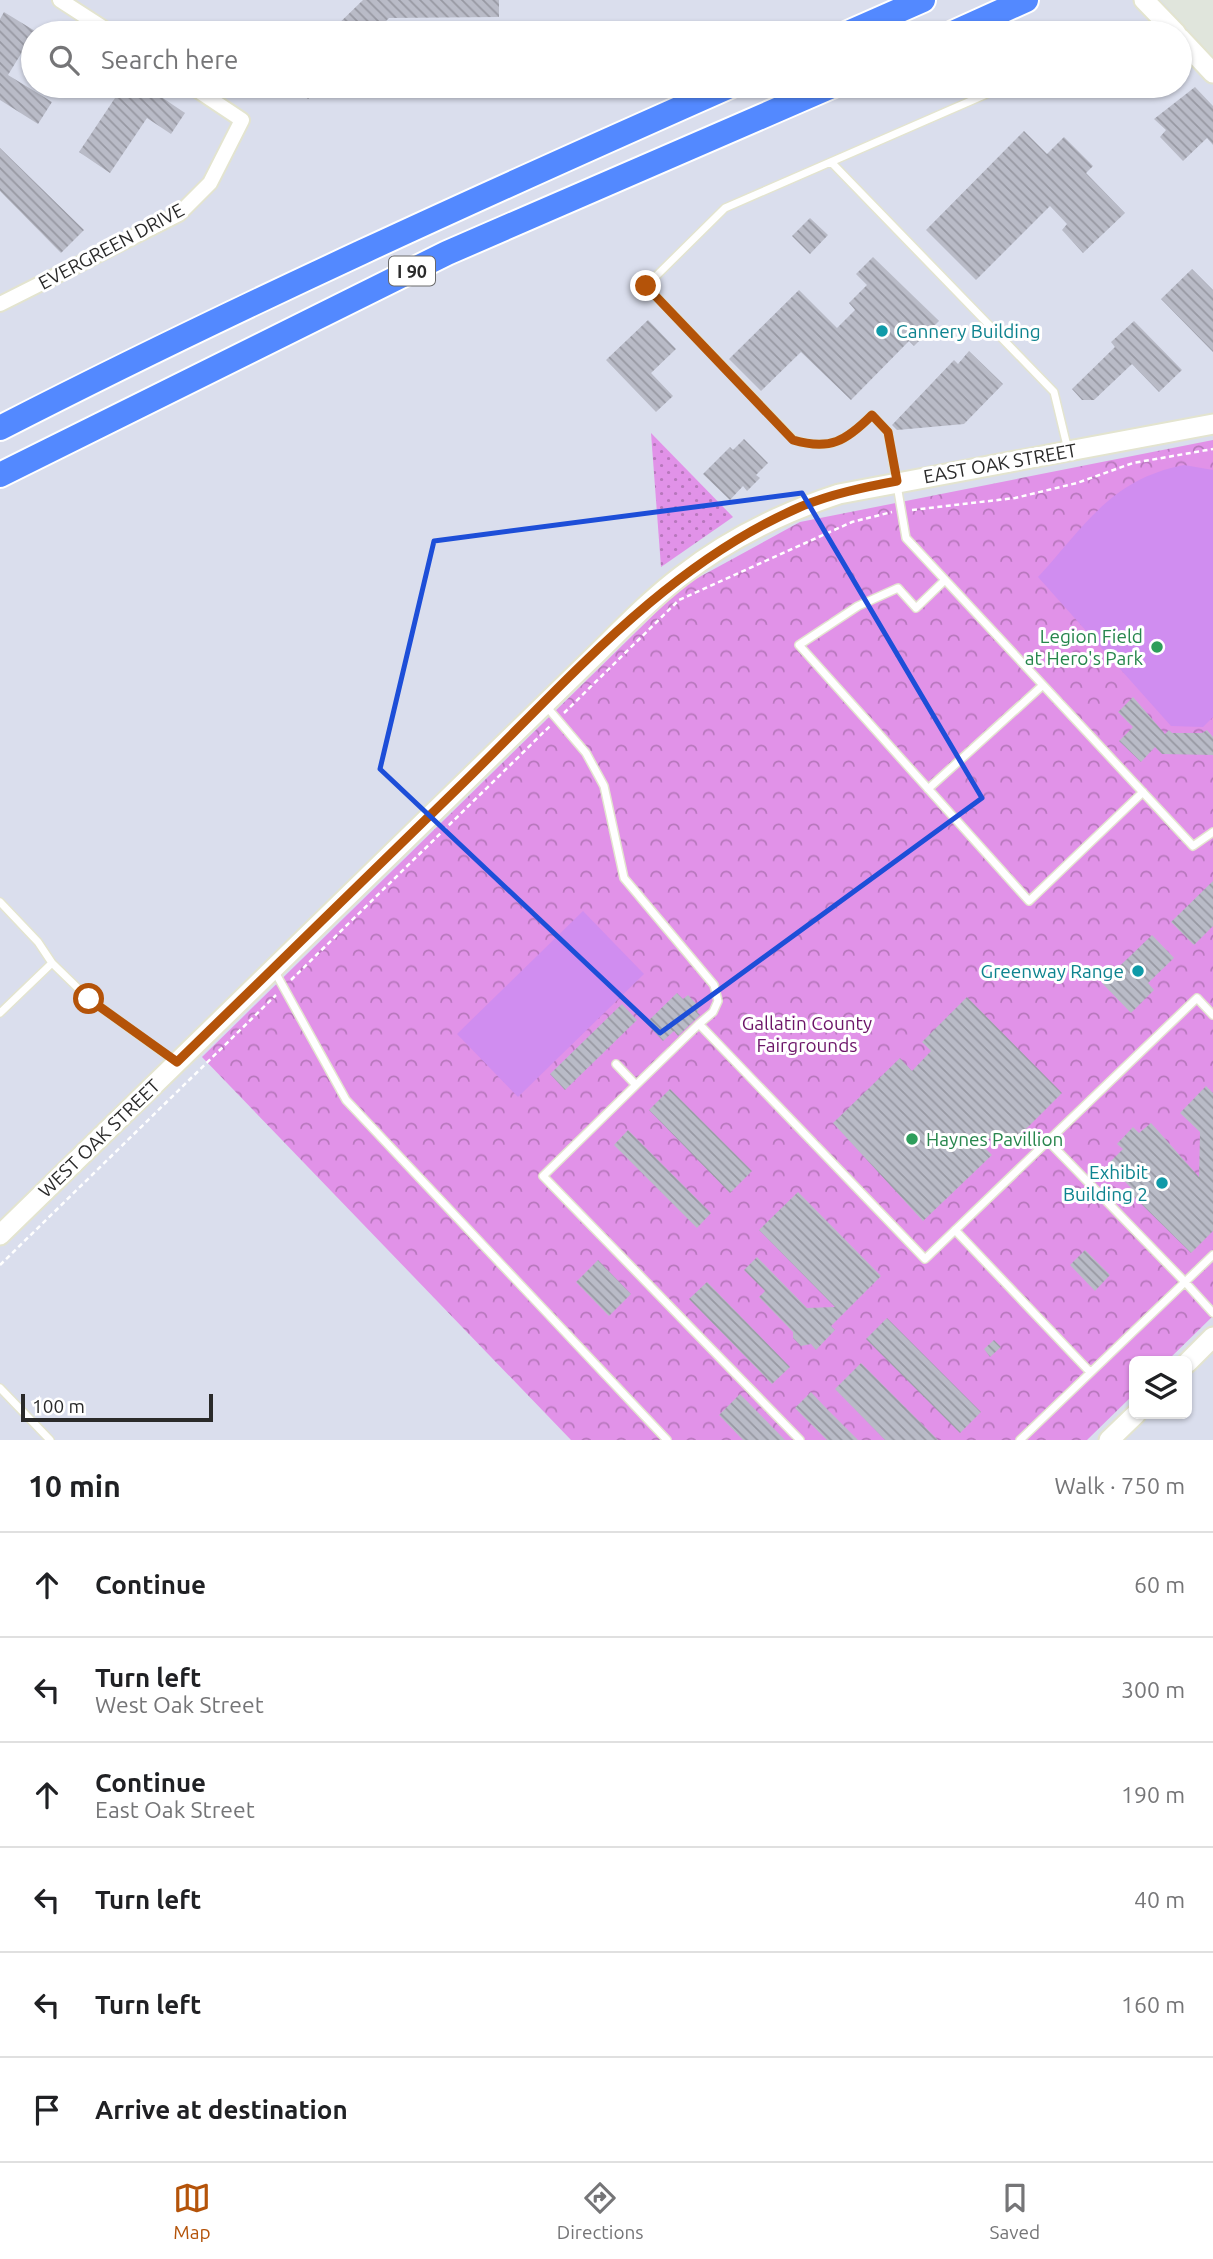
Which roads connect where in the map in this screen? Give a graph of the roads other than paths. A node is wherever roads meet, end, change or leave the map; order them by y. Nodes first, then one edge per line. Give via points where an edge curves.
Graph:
1 (60, 0) edge
2 (923, 0) edge
3 (1026, 0) edge
4 (1144, 0) edge
5 (92, 21) edge
6 (875, 21) edge
7 (981, 21) edge
8 (1164, 21) edge
9 (1192, 53) edge
10 (1213, 73) edge
11 (209, 98) edge
12 (703, 98) edge
13 (804, 98) edge
14 (978, 98) edge
15 (831, 162) junction
16 (0, 304) edge
17 (1213, 424) edge
18 (0, 428) edge
19 (1068, 451) junction
20 (0, 475) edge
21 (897, 481) junction
22 (945, 580) junction
23 (589, 661) joint
24 (1043, 685) junction
25 (545, 704) junction
26 (928, 789) junction
27 (1143, 792) junction
28 (1213, 832) edge
29 (0, 902) edge
30 (52, 963) junction
31 (274, 968) junction
32 (0, 1013) edge
33 (1213, 1015) edge
34 (699, 1024) junction
35 (177, 1062) junction
36 (616, 1064) dead end
37 (636, 1085) junction
38 (1048, 1141) junction
39 (956, 1230) junction
40 (0, 1235) edge
41 (1213, 1255) edge
42 (1185, 1282) junction
43 (1213, 1313) edge
44 (1213, 1337) edge
45 (1192, 1358) edge
46 (1090, 1372) junction
47 (0, 1388) edge
48 (1131, 1419) edge
49 (50, 1440) edge
50 (667, 1440) edge
51 (800, 1440) edge
52 (1020, 1440) edge
53 (1109, 1440) edge

1 - 5 street
2 - 6 highway
3 - 7 highway
4 - 8 street
9 - 10 street
11 - 16 street, EVERGREEN DRIVE via 242,120 227,154 193,202 156,227
12 - 18 highway, I 90 via 429,219 162,345
13 - 20 highway, I 90 via 447,253
14 - 15 lane
15 - 19 lane via 1054,392
15 - 21 lane via 725,208 646,286 793,440 815,446 839,442 872,415 888,432
17 - 19 street, EAST OAK STREET
19 - 21 street, EAST OAK STREET
21 - 22 lane via 906,538
21 - 23 street, EAST OAK STREET via 800,507 718,551 681,576
22 - 24 lane
22 - 26 lane via 916,608 898,588 858,606 799,645
23 - 25 street, WEST OAK STREET
24 - 26 lane
24 - 27 lane
25 - 31 street, WEST OAK STREET
25 - 34 lane via 586,753 604,786 624,878 714,985 718,1001
26 - 27 lane via 1029,901
27 - 28 lane via 1194,846
29 - 30 lane
30 - 32 lane
30 - 35 lane via 89,999
31 - 35 street, WEST OAK STREET
31 - 50 lane via 346,1100
33 - 38 lane via 1197,998
34 - 37 lane
34 - 39 lane via 925,1259
35 - 40 street, WEST OAK STREET
36 - 37 lane
37 - 51 lane via 542,1176
38 - 39 lane
38 - 42 lane
39 - 46 lane
41 - 42 lane
42 - 43 lane
42 - 46 lane
44 - 45 street
46 - 52 lane
47 - 49 lane
48 - 53 street

